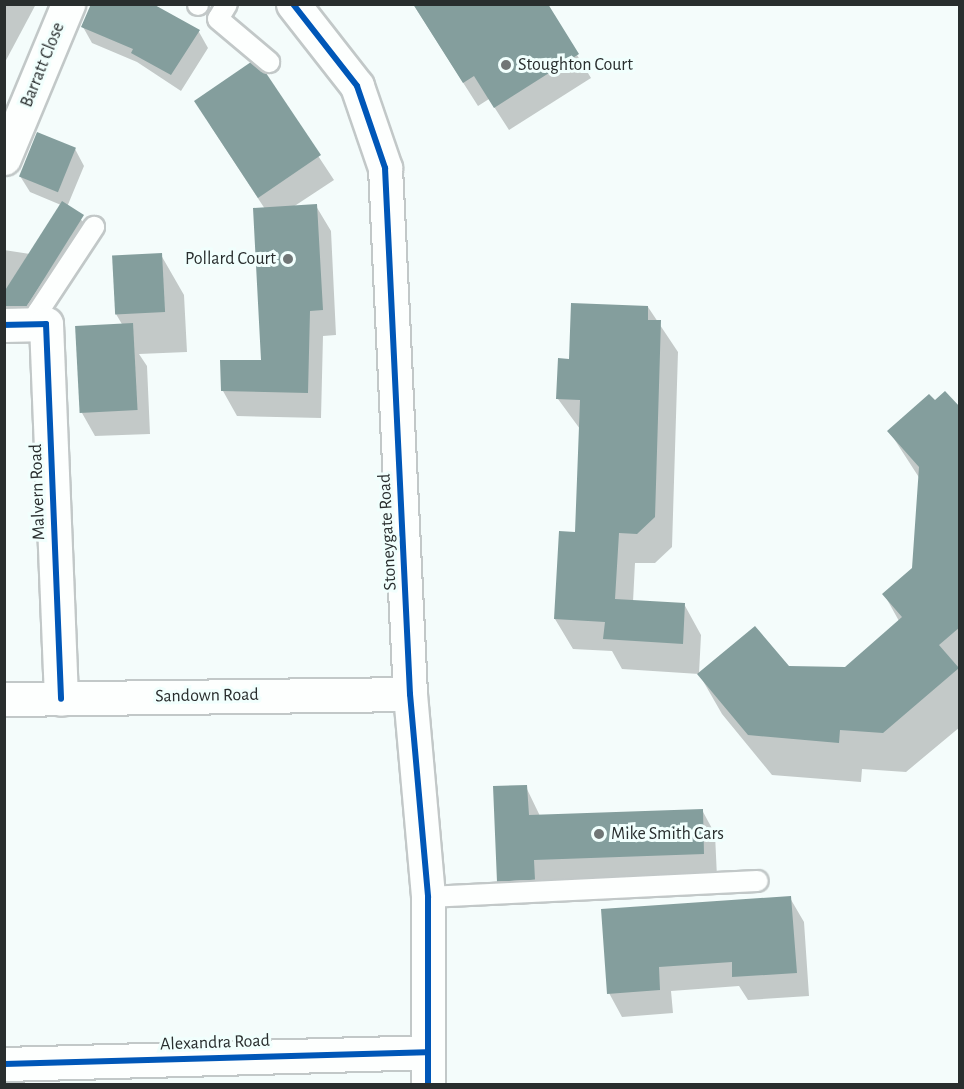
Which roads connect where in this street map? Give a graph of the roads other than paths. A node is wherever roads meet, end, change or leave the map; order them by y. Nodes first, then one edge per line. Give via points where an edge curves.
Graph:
1 (68, 4) edge
2 (227, 4) edge
3 (293, 4) edge
4 (269, 62) dead end
5 (4, 158) edge
6 (94, 227) dead end
7 (37, 324) junction
8 (4, 325) edge
9 (410, 694) junction
10 (4, 699) edge
11 (61, 699) junction
12 (758, 881) dead end
13 (428, 897) junction
14 (426, 1052) junction
15 (4, 1064) edge
16 (428, 1084) edge

1 - 5 street, Barratt Close
2 - 4 lane via 218,19
3 - 9 street, Stoneygate Road via 357,86 385,168
6 - 7 lane via 38,312
7 - 8 street
7 - 11 street, Malvern Road via 45,324
9 - 11 street, Sandown Road
9 - 13 street, Stoneygate Road
10 - 11 street, Sandown Road
12 - 13 lane
13 - 14 street, Stoneygate Road
14 - 15 street, Alexandra Road
14 - 16 street, Stoneygate Road

